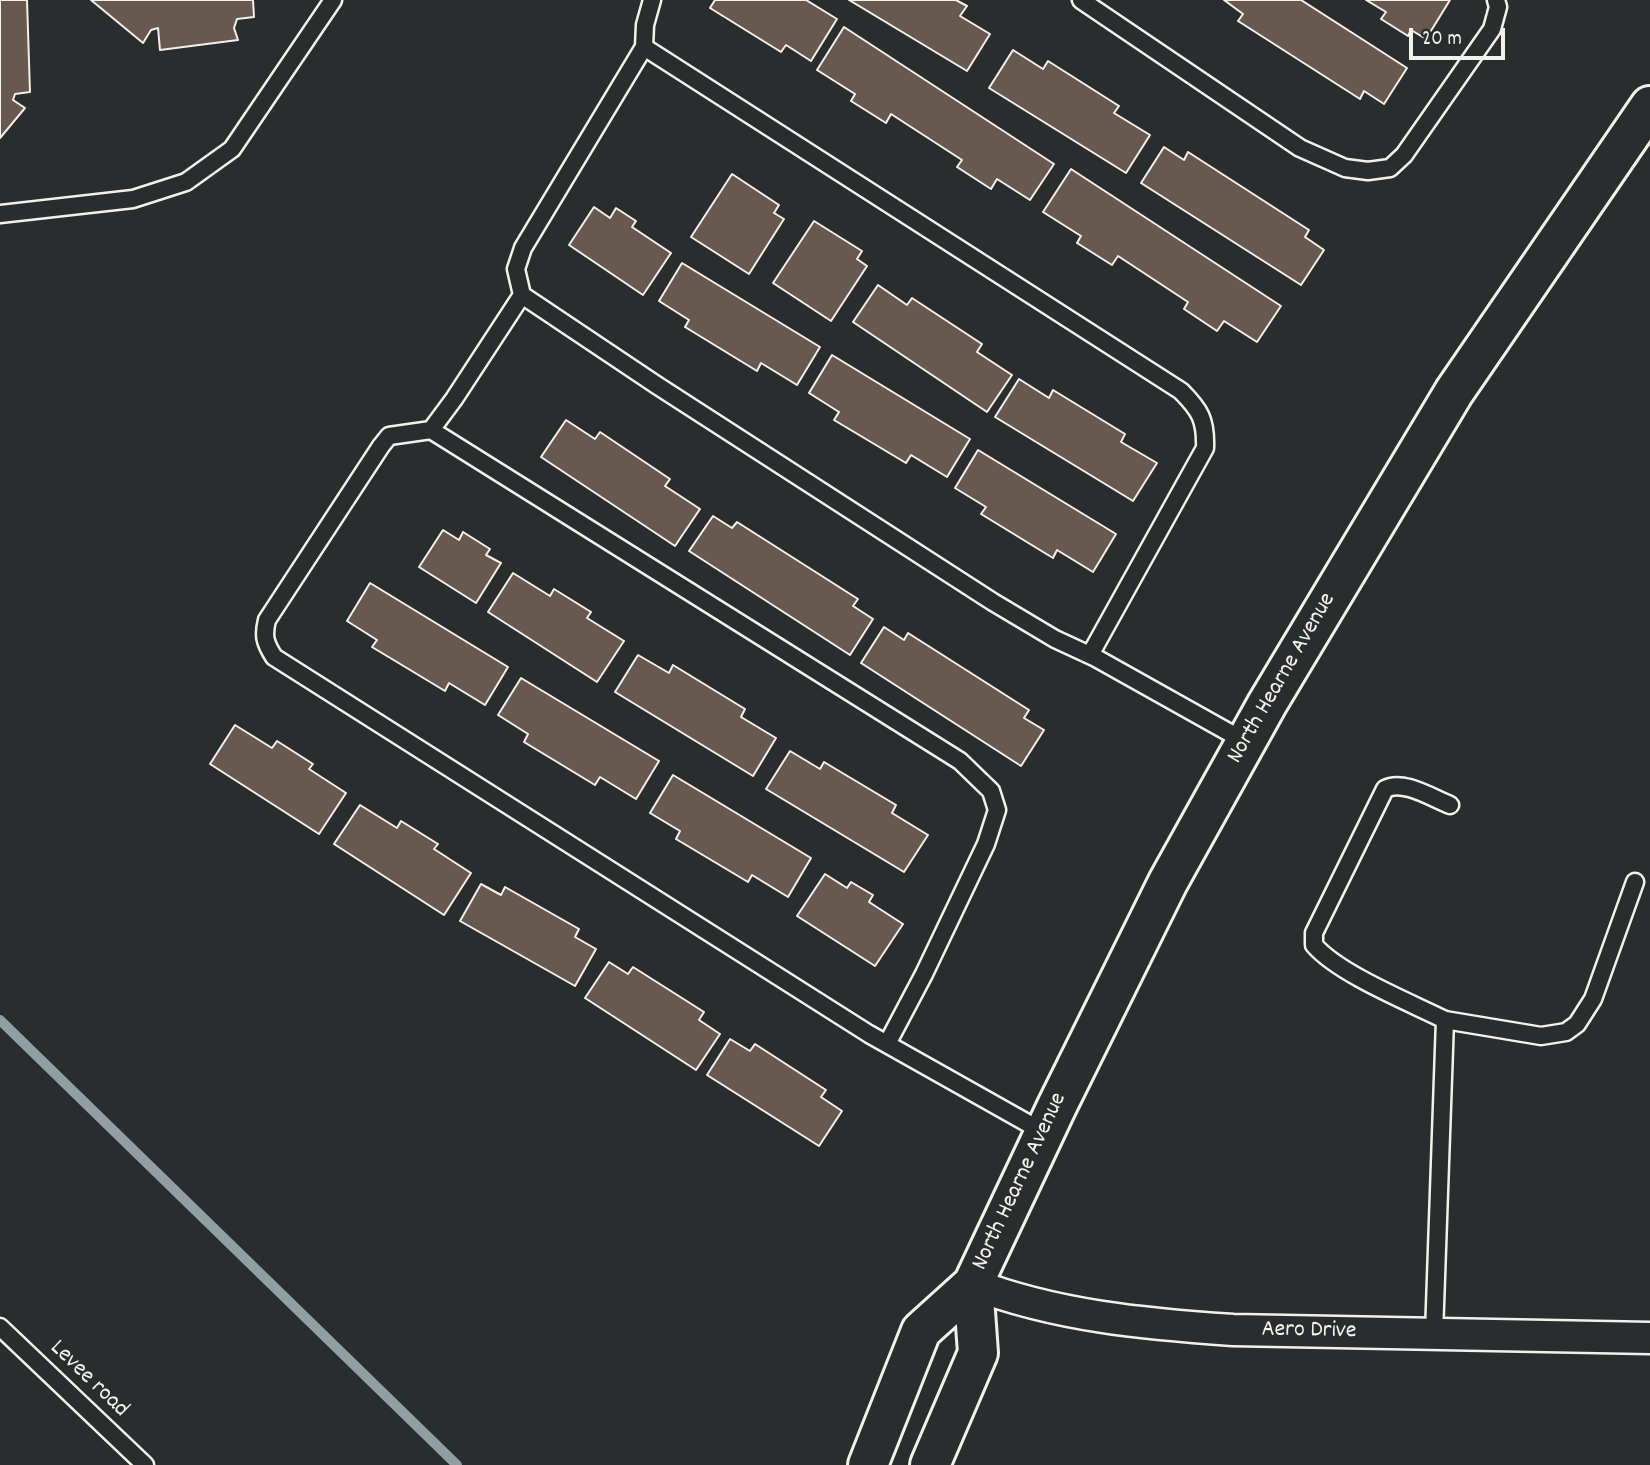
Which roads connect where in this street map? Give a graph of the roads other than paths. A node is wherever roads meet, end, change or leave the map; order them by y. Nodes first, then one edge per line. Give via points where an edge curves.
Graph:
1 (333, 0) edge
2 (652, 0) edge
3 (1081, 0) edge
4 (1496, 0) edge
5 (644, 47) junction
6 (1650, 106) edge
7 (0, 214) edge
8 (522, 295) junction
9 (431, 430) junction
10 (1090, 654) junction
11 (1246, 742) junction
12 (1450, 805) dead end
13 (1635, 882) dead end
14 (1445, 1020) junction
15 (887, 1044) junction
16 (1045, 1133) junction
17 (973, 1284) junction
18 (0, 1327) edge
19 (1434, 1334) junction
20 (1650, 1338) edge
21 (145, 1465) edge
22 (868, 1465) edge
23 (930, 1465) edge

1 - 7 lane via 232,149 186,182 133,199
2 - 5 lane
3 - 4 lane via 1300,148 1345,168 1368,171 1390,168 1404,155 1492,29
5 - 8 lane via 523,248 516,269
5 - 10 lane via 1181,391 1197,407 1205,427 1205,448
6 - 11 main road, North Hearne Avenue via 1454,392
8 - 9 lane
8 - 10 lane via 993,602
9 - 15 lane via 960,761 991,791 997,810 986,844
9 - 15 lane via 389,436 381,446 267,620 265,643 274,657
10 - 11 lane
11 - 16 main road, North Hearne Avenue via 1168,881
12 - 14 lane via 1402,786 1385,789 1314,933 1314,945 1323,955
13 - 14 lane via 1593,999 1566,1032 1541,1036
14 - 19 lane
15 - 16 lane
16 - 17 main road, North Hearne Avenue
17 - 19 street, Aero Drive via 1048,1309 1173,1326
17 - 22 main road, North Hearne Avenue via 921,1331
17 - 23 main road, North Hearne Avenue via 978,1353
18 - 21 lane, Levee road
19 - 20 street, Aero Drive

